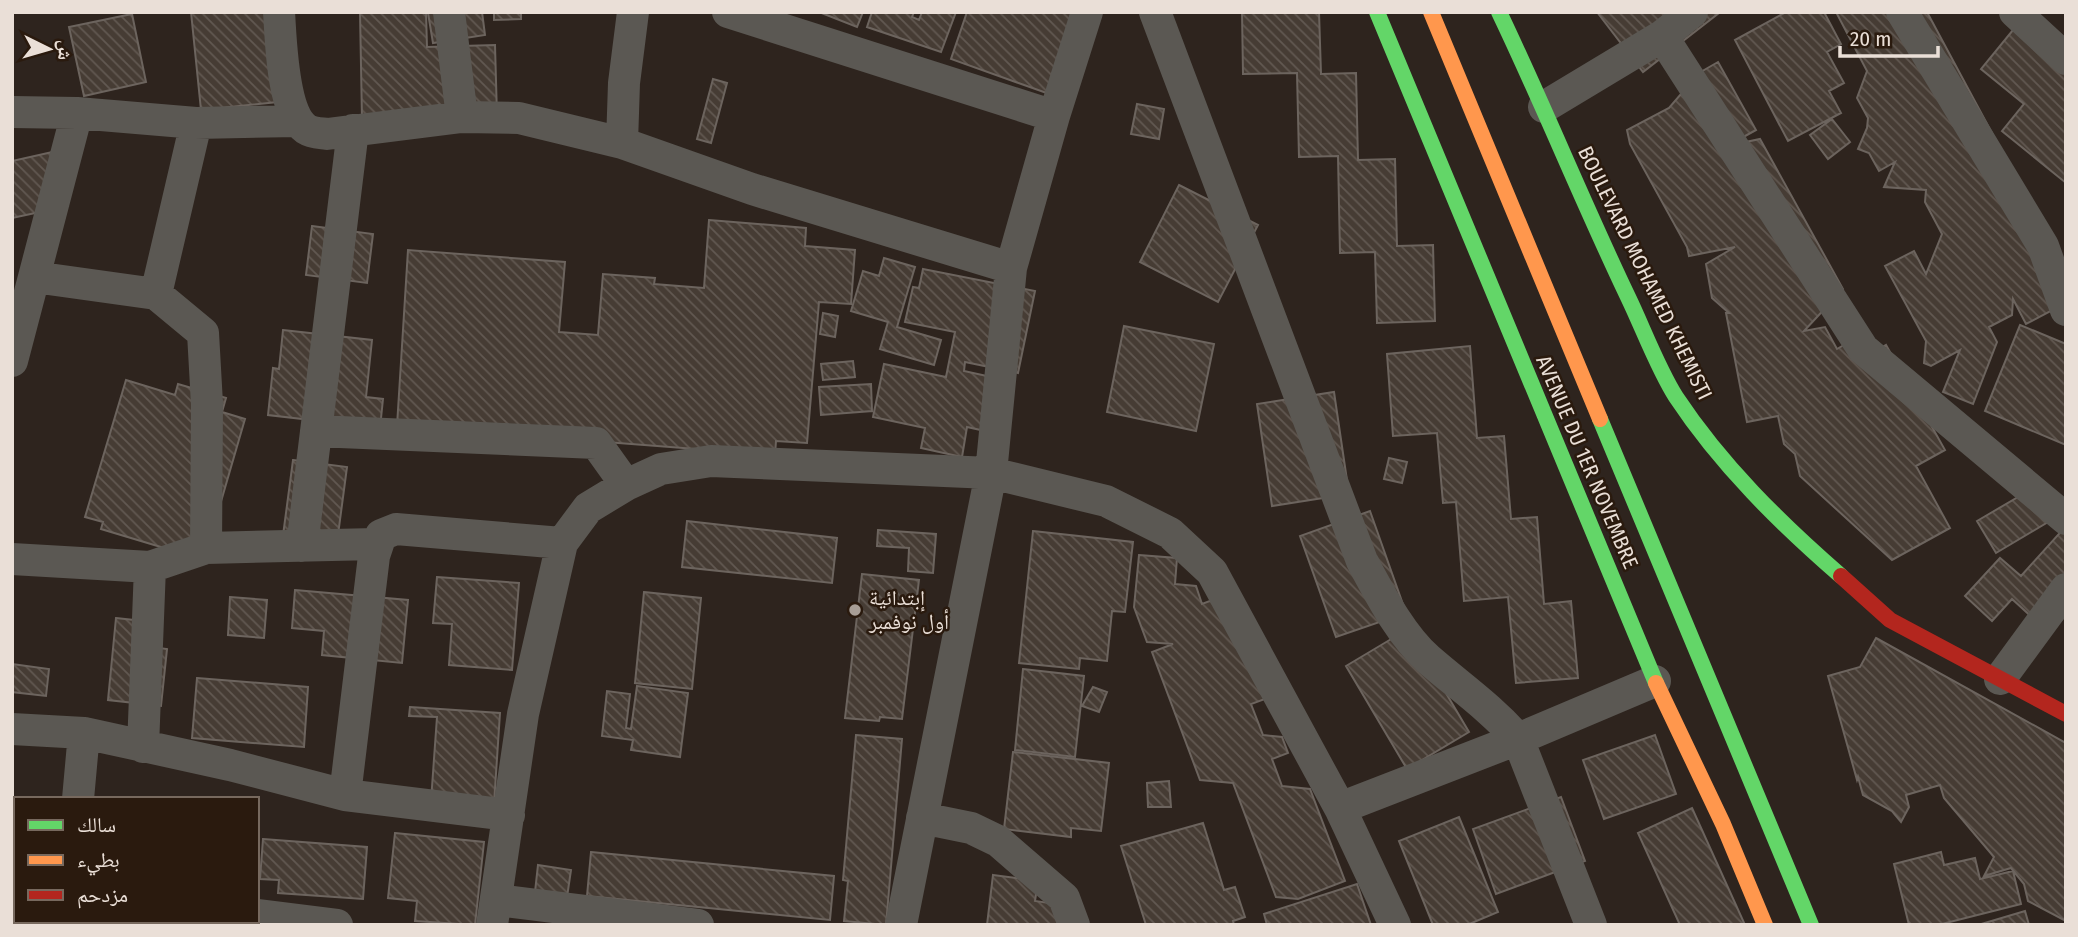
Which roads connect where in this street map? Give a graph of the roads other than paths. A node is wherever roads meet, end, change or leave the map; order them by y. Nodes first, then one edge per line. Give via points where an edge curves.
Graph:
1 (279, 12) edge
2 (449, 12) edge
3 (633, 12) edge
4 (728, 12) edge
5 (1087, 12) edge
6 (1156, 12) edge
7 (1377, 12) edge
8 (1431, 12) edge
9 (1499, 12) edge
10 (1692, 12) edge
11 (1902, 12) edge
12 (2015, 12) edge
13 (1662, 36) junction
14 (2066, 59) edge
15 (1544, 107) junction
16 (12, 112) edge
17 (77, 113) junction
18 (1054, 116) junction
19 (462, 117) junction
20 (298, 121) junction
21 (196, 123) junction
22 (353, 130) junction
23 (622, 143) junction
24 (1011, 268) junction
25 (34, 277) junction
26 (156, 294) junction
27 (2066, 310) edge
28 (12, 361) edge
29 (316, 430) junction
30 (991, 472) junction
31 (626, 485) junction
32 (2066, 519) edge
33 (562, 543) junction
34 (376, 544) junction
35 (302, 546) junction
36 (206, 548) junction
37 (12, 559) edge
38 (150, 567) junction
39 (2066, 589) edge
40 (2000, 679) junction
41 (1655, 681) junction
42 (2066, 714) edge
43 (12, 729) edge
44 (84, 733) junction
45 (1518, 739) junction
46 (143, 747) junction
47 (345, 796) junction
48 (78, 797) edge
49 (1340, 808) junction
50 (509, 815) junction
51 (922, 818) junction
52 (494, 913) edge
53 (259, 915) edge
54 (337, 925) edge
55 (698, 925) edge
56 (901, 925) edge
57 (1074, 925) edge
58 (1395, 925) edge
59 (1591, 925) edge
60 (1765, 925) edge
61 (1811, 925) edge

1 - 20 street via 284,74
2 - 19 street
3 - 23 street
4 - 18 street
5 - 18 street
6 - 45 street via 1362,561 1390,612 1426,658 1497,715
7 - 41 main road, AVENUE DU 1ER NOVEMBRE
8 - 61 main road, AVENUE DU 1ER NOVEMBRE
9 - 15 main road, BOULEVARD MOHAMED KHEMISTI
10 - 13 street
11 - 27 street via 2043,246
12 - 14 street
13 - 15 street
13 - 32 street via 1863,349
15 - 40 main road, BOULEVARD MOHAMED KHEMISTI via 1674,394 1706,440 1795,536 1890,620
16 - 17 street
17 - 21 street
17 - 25 street
18 - 24 street
19 - 22 street
19 - 23 street via 519,118
20 - 21 street
20 - 22 street via 316,133
21 - 26 street
22 - 29 street
23 - 24 street via 752,189
24 - 30 street
25 - 26 street
25 - 28 street
26 - 36 street via 203,333
29 - 31 street via 596,443
29 - 35 street
30 - 31 street via 711,461 661,469
30 - 49 street via 1106,500 1170,533 1212,572
30 - 51 street
31 - 33 street via 588,508
33 - 34 street via 396,529
33 - 50 street via 523,714
34 - 35 street
34 - 47 street
35 - 36 street
36 - 38 street
37 - 38 street
38 - 46 street
39 - 40 street
40 - 42 main road, BOULEVARD MOHAMED KHEMISTI
41 - 45 street
41 - 60 main road, AVENUE DU 1ER NOVEMBRE
43 - 44 street
44 - 46 street
44 - 48 street
45 - 49 street
45 - 59 street
46 - 47 street
47 - 50 street
49 - 58 street
50 - 52 street
51 - 56 street
51 - 57 street via 971,828 998,841 1064,898
52 - 55 street
53 - 54 street

